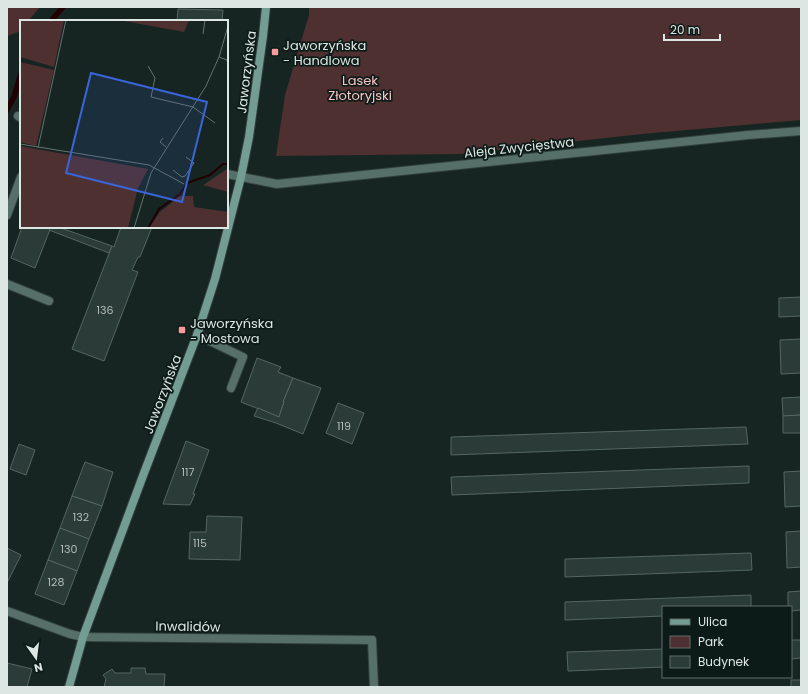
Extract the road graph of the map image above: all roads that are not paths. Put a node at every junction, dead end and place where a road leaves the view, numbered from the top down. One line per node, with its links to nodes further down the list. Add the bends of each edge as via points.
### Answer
1 (266, 7): 4 (street, Jaworzyńska, via 249,137)
2 (801, 131): 4 (street, Aleja Zwycięstwa, via 276,184)
3 (228, 174): 4 (street, Aleja Zwycięstwa)
4 (241, 177): 9 (street, Jaworzyńska, via 215,279)
5 (20, 181): 6 (street)
6 (7, 216)
7 (7, 284): 8 (street)
8 (48, 301)
9 (197, 335): 10 (street, via 244,357); 12 (street, Jaworzyńska)
10 (230, 388)
11 (7, 611): 12 (street, Inwalidów)
12 (83, 637): 13 (street, Jaworzyńska); 14 (street, Inwalidów, via 372,640)
13 (69, 687)
14 (374, 687)

